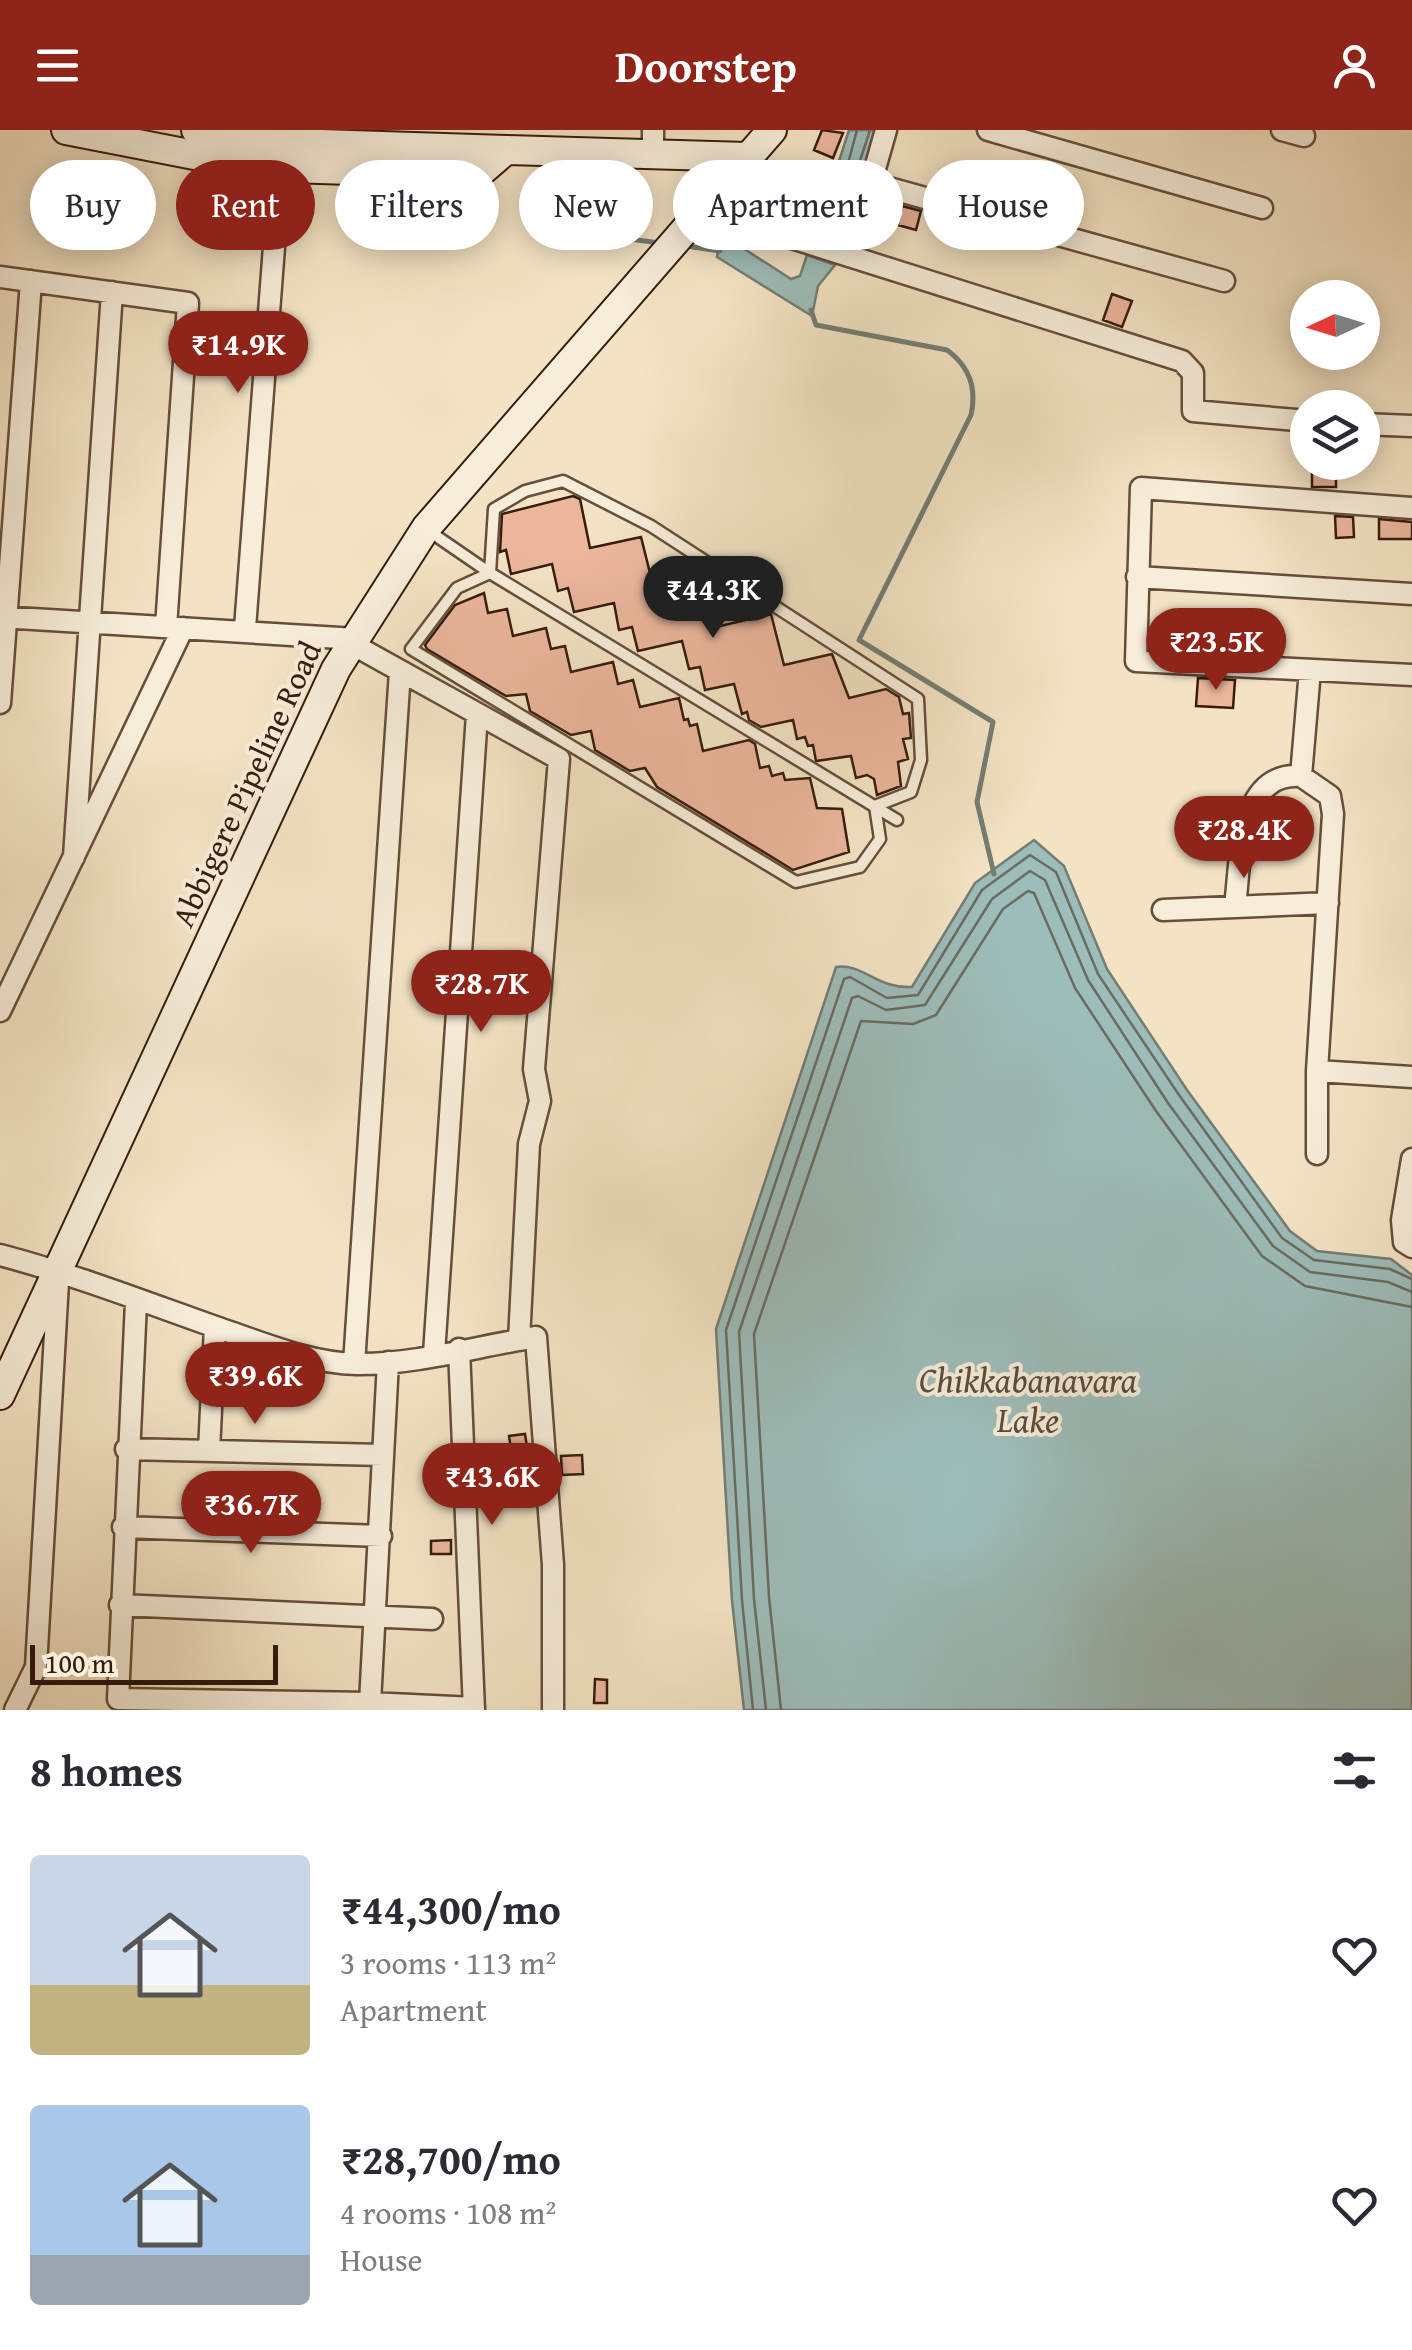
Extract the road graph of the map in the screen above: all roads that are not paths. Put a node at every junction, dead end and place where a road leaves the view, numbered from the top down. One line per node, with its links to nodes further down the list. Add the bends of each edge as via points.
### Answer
1 (66, 130): 11 (main road)
2 (196, 130): 10 (main road, via 259,142)
3 (772, 130): 9 (main road, Abbigere Pipeline Road)
4 (886, 130): 13 (street)
5 (988, 130): 16 (street)
6 (1282, 130): 7 (street)
7 (1304, 136)
8 (653, 142): 9 (main road); 10 (main road)
9 (747, 156): 12 (main road, Abbigere Pipeline Road)
10 (488, 158): 14 (main road)
11 (235, 160)
12 (744, 160)
13 (878, 160)
14 (315, 166)
15 (903, 192): 24 (street)
16 (1262, 208)
17 (673, 243): 30 (main road, Abbigere Pipeline Road)
18 (274, 250): 37 (street)
19 (831, 250): 21 (street)
20 (852, 250): 21 (street)
21 (850, 256): 26 (street, via 1182,361 1192,374 1194,411)
22 (0, 277): 23 (street)
23 (31, 281): 25 (street); 34 (street)
24 (1224, 281)
25 (112, 292): 35 (street); 36 (street, via 188,302)
26 (1290, 419)
27 (1380, 425): 28 (street)
28 (1412, 426)
29 (1412, 508): 32 (street, via 1141,488)
30 (426, 528): 31 (lane); 38 (main road, Abbigere Pipeline Road)
31 (490, 573): 45 (lane); 45 (lane, via 494,509 525,492 563,481 651,526 918,699 922,760 912,792); 45 (lane, via 457,588 411,649 796,882 860,867 880,839)
32 (1138, 577): 33 (street); 40 (street, via 1136,661)
33 (1412, 594)
34 (3, 617): 35 (street); 42 (street)
35 (88, 622): 36 (street); 47 (street)
36 (175, 627): 38 (street); 47 (street)
37 (245, 628)
38 (354, 641): 39 (street); 58 (main road, Abbigere Pipeline Road)
39 (400, 670): 43 (street); 65 (street)
40 (1310, 670): 41 (street); 44 (street)
41 (1412, 675)
42 (0, 703)
43 (478, 714): 61 (street, via 559,759); 63 (street)
44 (1301, 776): 48 (street, via 1330,796); 49 (street, via 1264,789 1250,803)
45 (876, 806): 46 (lane)
46 (898, 820)
47 (74, 857): 51 (street)
48 (1328, 903): 49 (street); 52 (street)
49 (1235, 906): 50 (street)
50 (1163, 910)
51 (0, 1011)
52 (1316, 1071): 53 (street); 54 (street)
53 (1412, 1076)
54 (1317, 1154)
55 (1412, 1159): 56 (street, via 1402,1220 1404,1242)
56 (1412, 1247)
57 (0, 1255): 58 (street)
58 (59, 1270): 59 (street); 66 (main road, Abbigere Pipeline Road); 79 (street, via 36,1667)
59 (136, 1302): 60 (street); 67 (street)
60 (216, 1327): 65 (street, via 300,1356); 68 (street)
61 (519, 1340): 62 (street); 71 (street, via 536,1337)
62 (459, 1349): 63 (street); 70 (street)
63 (434, 1354): 64 (street)
64 (388, 1362): 65 (street); 69 (street)
65 (354, 1364)
66 (0, 1395)
67 (126, 1449): 68 (street); 72 (street)
68 (209, 1451): 69 (street)
69 (383, 1455): 73 (street)
70 (465, 1484): 71 (street); 78 (street)
71 (547, 1484): 80 (street)
72 (123, 1527): 73 (street); 74 (street)
73 (380, 1536): 75 (street)
74 (120, 1605): 75 (street); 77 (street, via 118,1699)
75 (373, 1618): 76 (street); 77 (street)
76 (432, 1619)
77 (370, 1703): 78 (street)
78 (474, 1709)
79 (16, 1710)
80 (553, 1710)

